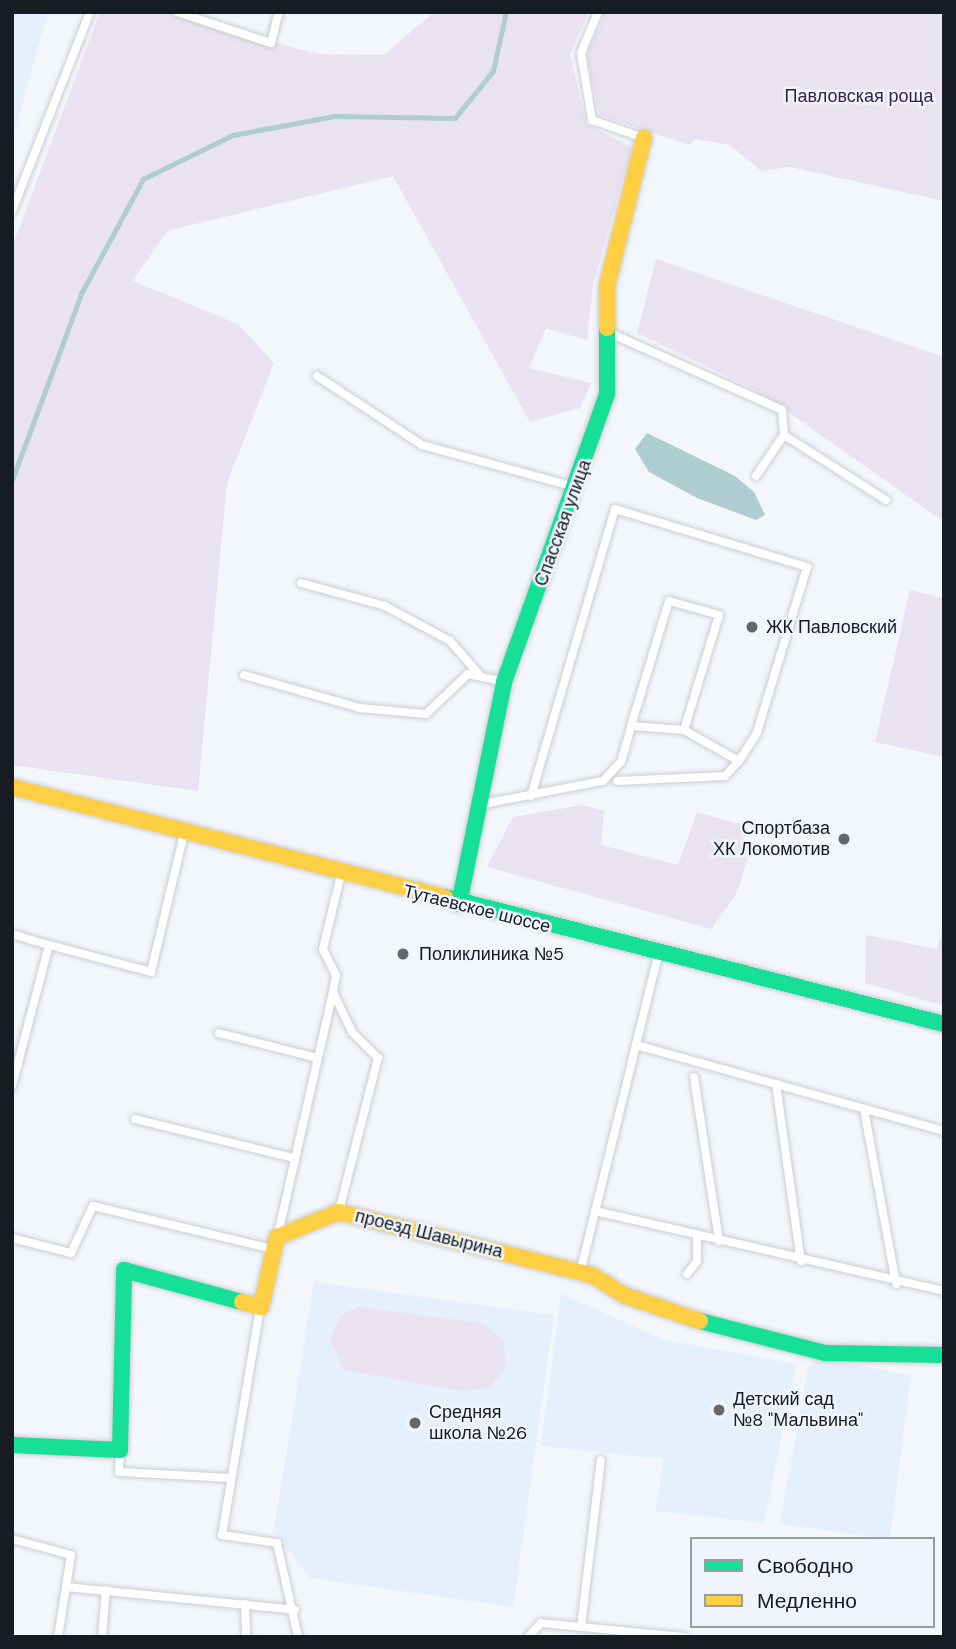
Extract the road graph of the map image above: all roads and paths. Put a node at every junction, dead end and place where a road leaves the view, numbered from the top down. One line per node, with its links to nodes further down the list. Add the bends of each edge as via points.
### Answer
1 (90, 12): 6 (lane)
2 (177, 12): 3 (lane, via 271,43)
3 (279, 12)
4 (598, 12): 5 (lane, via 581,53 592,120)
5 (644, 138): 7 (street, Спасская улица, via 607,286)
6 (12, 211)
7 (607, 332): 9 (lane, via 782,410); 11 (street, Спасская улица, via 607,394)
8 (317, 376): 11 (lane, via 422,444)
9 (784, 435): 10 (lane); 12 (lane)
10 (756, 476)
11 (577, 488): 16 (street, Спасская улица)
12 (887, 500)
13 (301, 583): 14 (lane, via 385,606 450,641)
14 (478, 673): 15 (lane, via 463,678 426,714 360,708); 16 (lane)
15 (244, 675)
16 (504, 682): 23 (street, Спасская улица)
17 (631, 726): 18 (lane); 18 (lane, via 669,601 719,615); 22 (lane, via 621,762 603,781)
18 (684, 730): 19 (lane)
19 (739, 761): 20 (lane, via 725,776); 22 (lane, via 757,733 807,567 615,509)
20 (617, 781)
21 (12, 787): 24 (street, Тутаевское шоссе)
22 (531, 796): 23 (lane)
23 (477, 805): 26 (street, Спасская улица)
24 (184, 833): 25 (street, Тутаевское шоссе); 28 (lane, via 152,972)
25 (341, 874): 26 (street, Тутаевское шоссе); 30 (lane, via 323,949 336,975)
26 (459, 904): 29 (street, Тутаевское шоссе)
27 (12, 933): 28 (lane)
28 (49, 945): 37 (lane)
29 (658, 955): 31 (street, Тутаевское шоссе); 33 (lane)
30 (333, 992): 34 (lane); 43 (lane, via 352,1032 377,1058)
31 (944, 1024)
32 (219, 1033): 34 (lane)
33 (636, 1045): 36 (lane); 42 (lane)
34 (317, 1058): 41 (lane)
35 (694, 1077): 46 (lane)
36 (776, 1084): 38 (lane); 48 (lane)
37 (12, 1086)
38 (864, 1109): 40 (lane); 51 (lane)
39 (135, 1119): 41 (lane)
40 (944, 1131)
41 (295, 1158): 47 (lane)
42 (595, 1211): 44 (lane); 49 (lane)
43 (339, 1212): 47 (street, проезд Шавырина); 49 (street, проезд Шавырина)
44 (697, 1236): 46 (lane); 50 (lane, via 697,1261)
45 (12, 1238): 47 (lane, via 71,1253 93,1206)
46 (719, 1241): 48 (lane)
47 (276, 1243): 53 (street)
48 (801, 1261): 51 (lane)
49 (580, 1272): 54 (street, проезд Шавырина, via 626,1296 752,1339 825,1353)
50 (687, 1274)
51 (896, 1284): 52 (lane)
52 (944, 1291)
53 (261, 1307): 56 (street, via 124,1270); 58 (lane)
54 (944, 1355)
55 (12, 1445): 56 (street)
56 (120, 1450): 58 (lane, via 119,1472)
57 (601, 1460): 64 (lane)
58 (231, 1478): 63 (lane, via 222,1535 277,1543)
59 (12, 1539): 60 (lane, via 71,1555)
60 (66, 1587): 61 (lane); 65 (lane)
61 (106, 1590): 62 (lane); 66 (lane)
62 (245, 1604): 63 (lane); 67 (lane)
63 (295, 1610): 68 (lane)
64 (582, 1627): 69 (lane, via 541,1623); 70 (lane)
65 (58, 1637)
66 (102, 1637)
67 (246, 1637)
68 (298, 1637)
69 (528, 1637)
70 (684, 1637)

